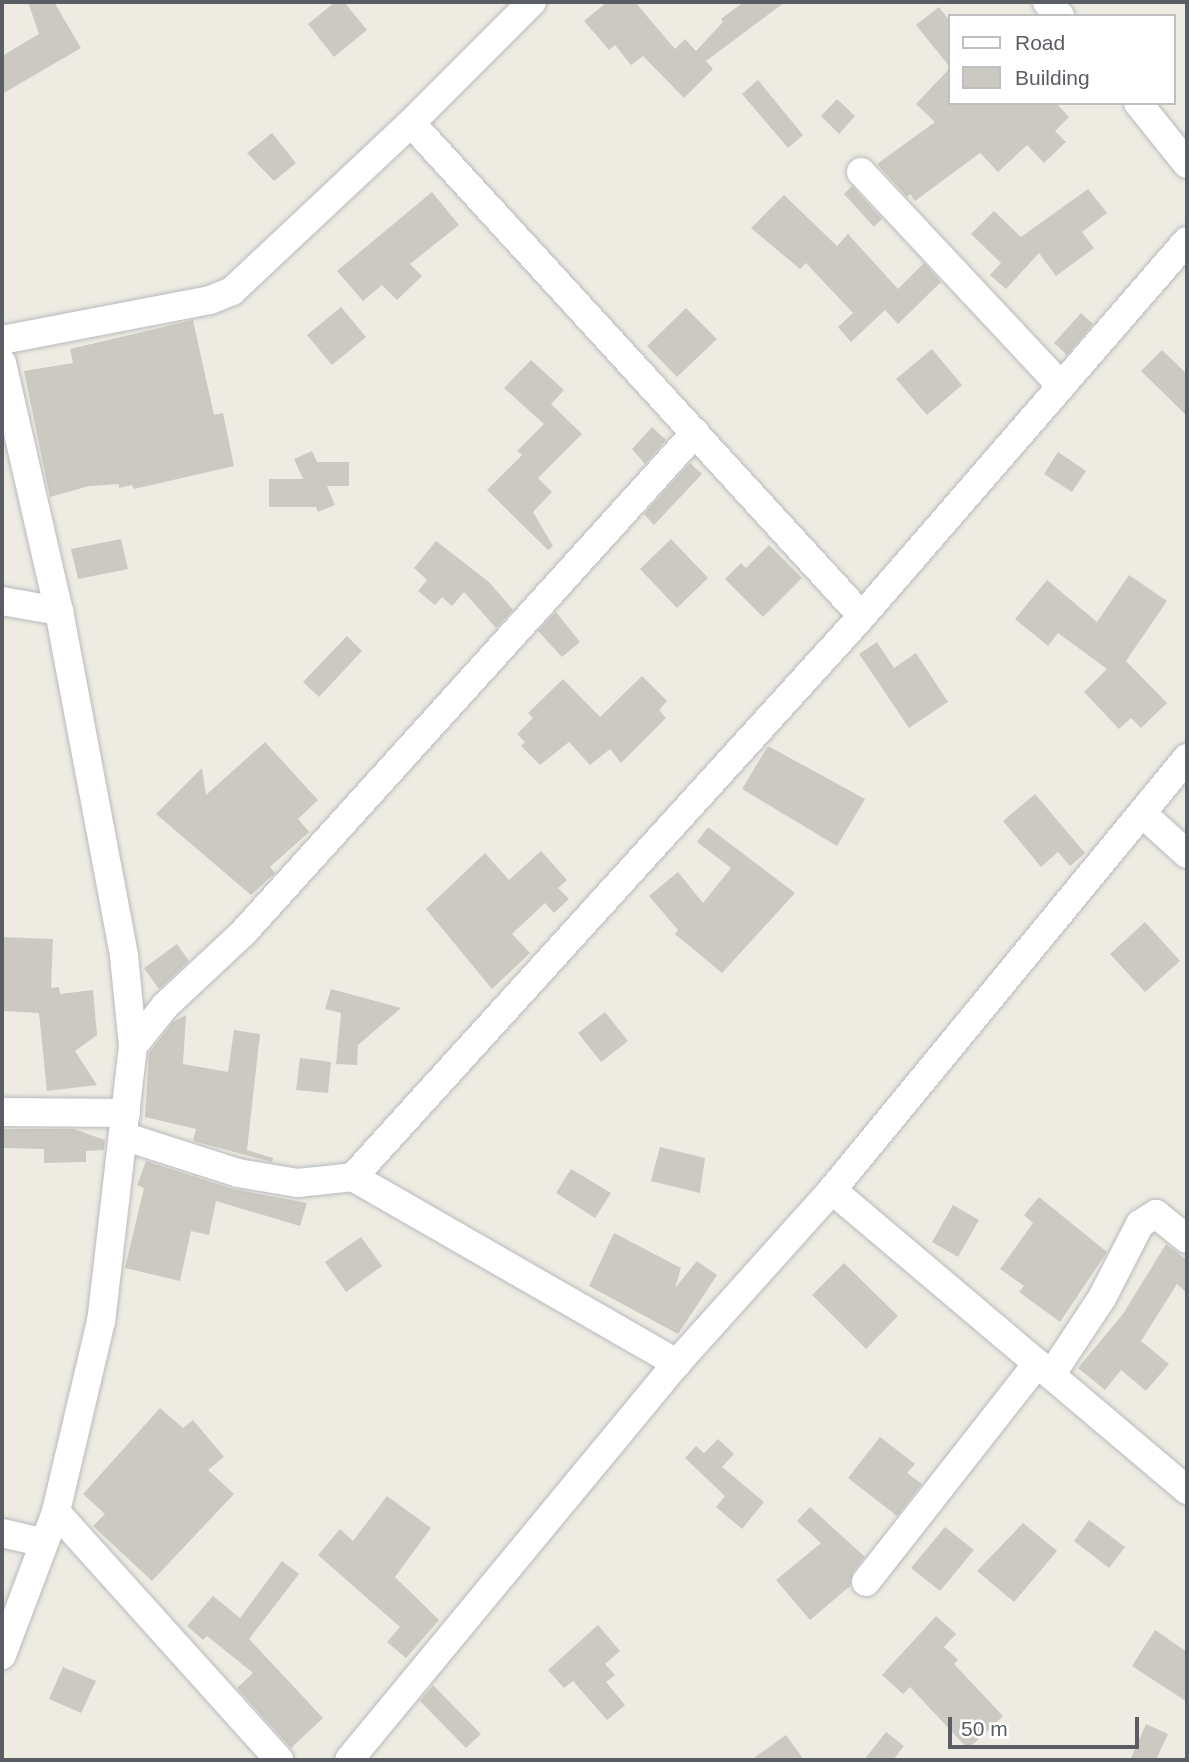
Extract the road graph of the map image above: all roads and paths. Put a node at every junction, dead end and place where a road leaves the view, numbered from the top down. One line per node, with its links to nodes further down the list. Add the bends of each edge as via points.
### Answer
1 (532, 2): 3 (street)
2 (1140, 105): 4 (street)
3 (411, 123): 7 (street, via 232,291 210,300); 10 (street)
4 (1187, 163)
5 (861, 172): 9 (street)
6 (1187, 241): 9 (street)
7 (2, 340)
8 (2, 363): 12 (street)
9 (1061, 386): 13 (street)
10 (695, 433): 13 (street); 17 (street, via 244,932 164,1006)
11 (2, 601): 12 (street)
12 (59, 611): 17 (street, via 124,956)
13 (862, 616): 20 (street)
14 (1187, 758): 15 (street)
15 (1144, 815): 16 (street); 21 (street)
16 (1187, 854)
17 (133, 1046): 19 (street)
18 (2, 1112): 19 (street)
19 (125, 1124): 20 (street, via 238,1173 298,1183); 26 (street, via 101,1321)
20 (353, 1177): 23 (street)
21 (832, 1190): 23 (street); 24 (street)
22 (1187, 1239): 24 (street, via 1156,1214 1140,1224 1102,1298)
23 (677, 1363): 32 (street)
24 (1044, 1369): 25 (street); 29 (street)
25 (1187, 1490)
26 (56, 1512): 28 (street); 31 (street)
27 (2, 1533): 28 (street)
28 (41, 1542): 30 (street)
29 (866, 1582)
30 (2, 1655)
31 (279, 1760)
32 (349, 1760)

